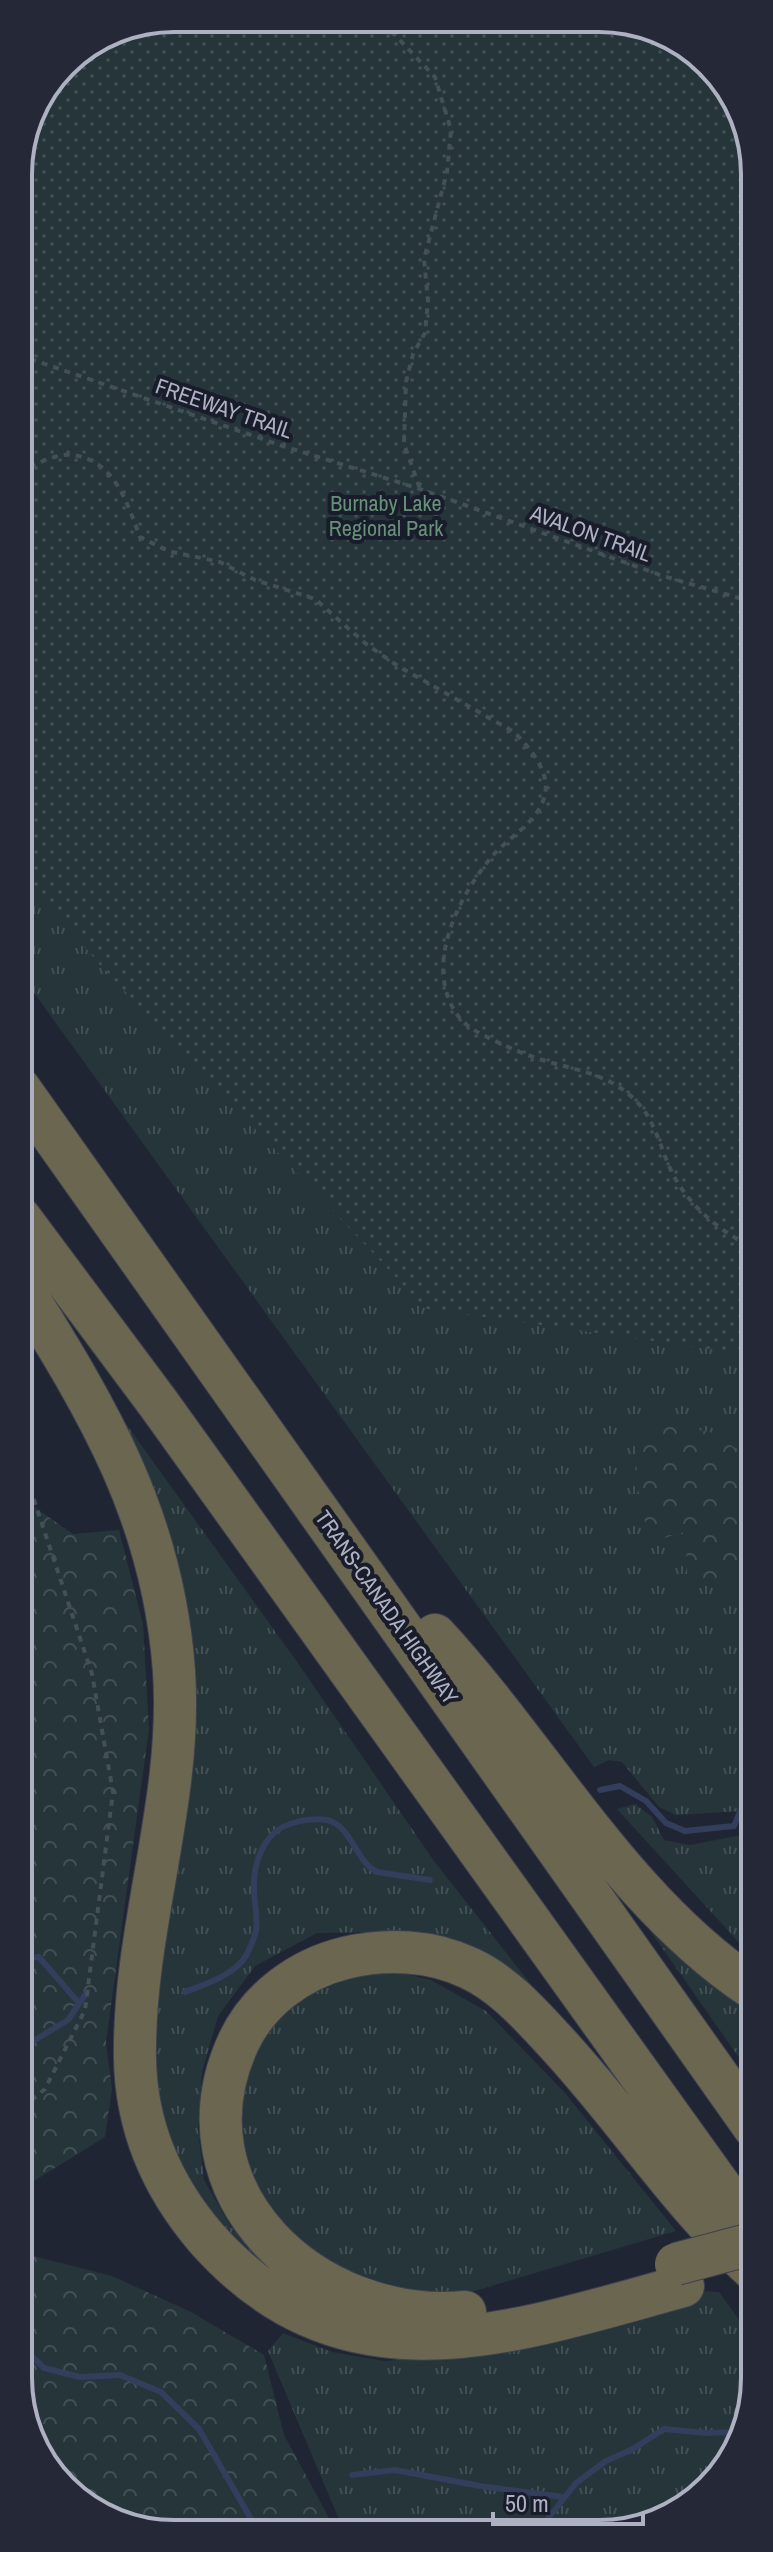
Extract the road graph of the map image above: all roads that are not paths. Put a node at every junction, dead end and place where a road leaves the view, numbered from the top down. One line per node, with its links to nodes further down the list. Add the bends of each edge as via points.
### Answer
1 (32, 1106): 4 (highway, TRANS-CANADA HIGHWAY)
2 (32, 1234): 7 (highway)
3 (32, 1305): 11 (highway, via 125,1468 164,1592 174,1672 174,1741 138,1999 135,2059 150,2147 192,2222 273,2299 346,2330 377,2336 433,2341 521,2330)
4 (325, 1518): 5 (highway, via 453,1654 642,1888); 6 (highway, TRANS-CANADA HIGHWAY)
5 (741, 1979)
6 (741, 2109)
7 (741, 2215)
8 (741, 2249): 11 (highway, bridge)
9 (741, 2258): 11 (highway, via 723,2243 570,2057 499,1986 469,1968 438,1957 389,1951 341,1959 290,1983 246,2025 221,2099 227,2171 253,2221 299,2266 324,2282 388,2308 456,2313)
10 (741, 2270): 11 (highway)
11 (680, 2275)

